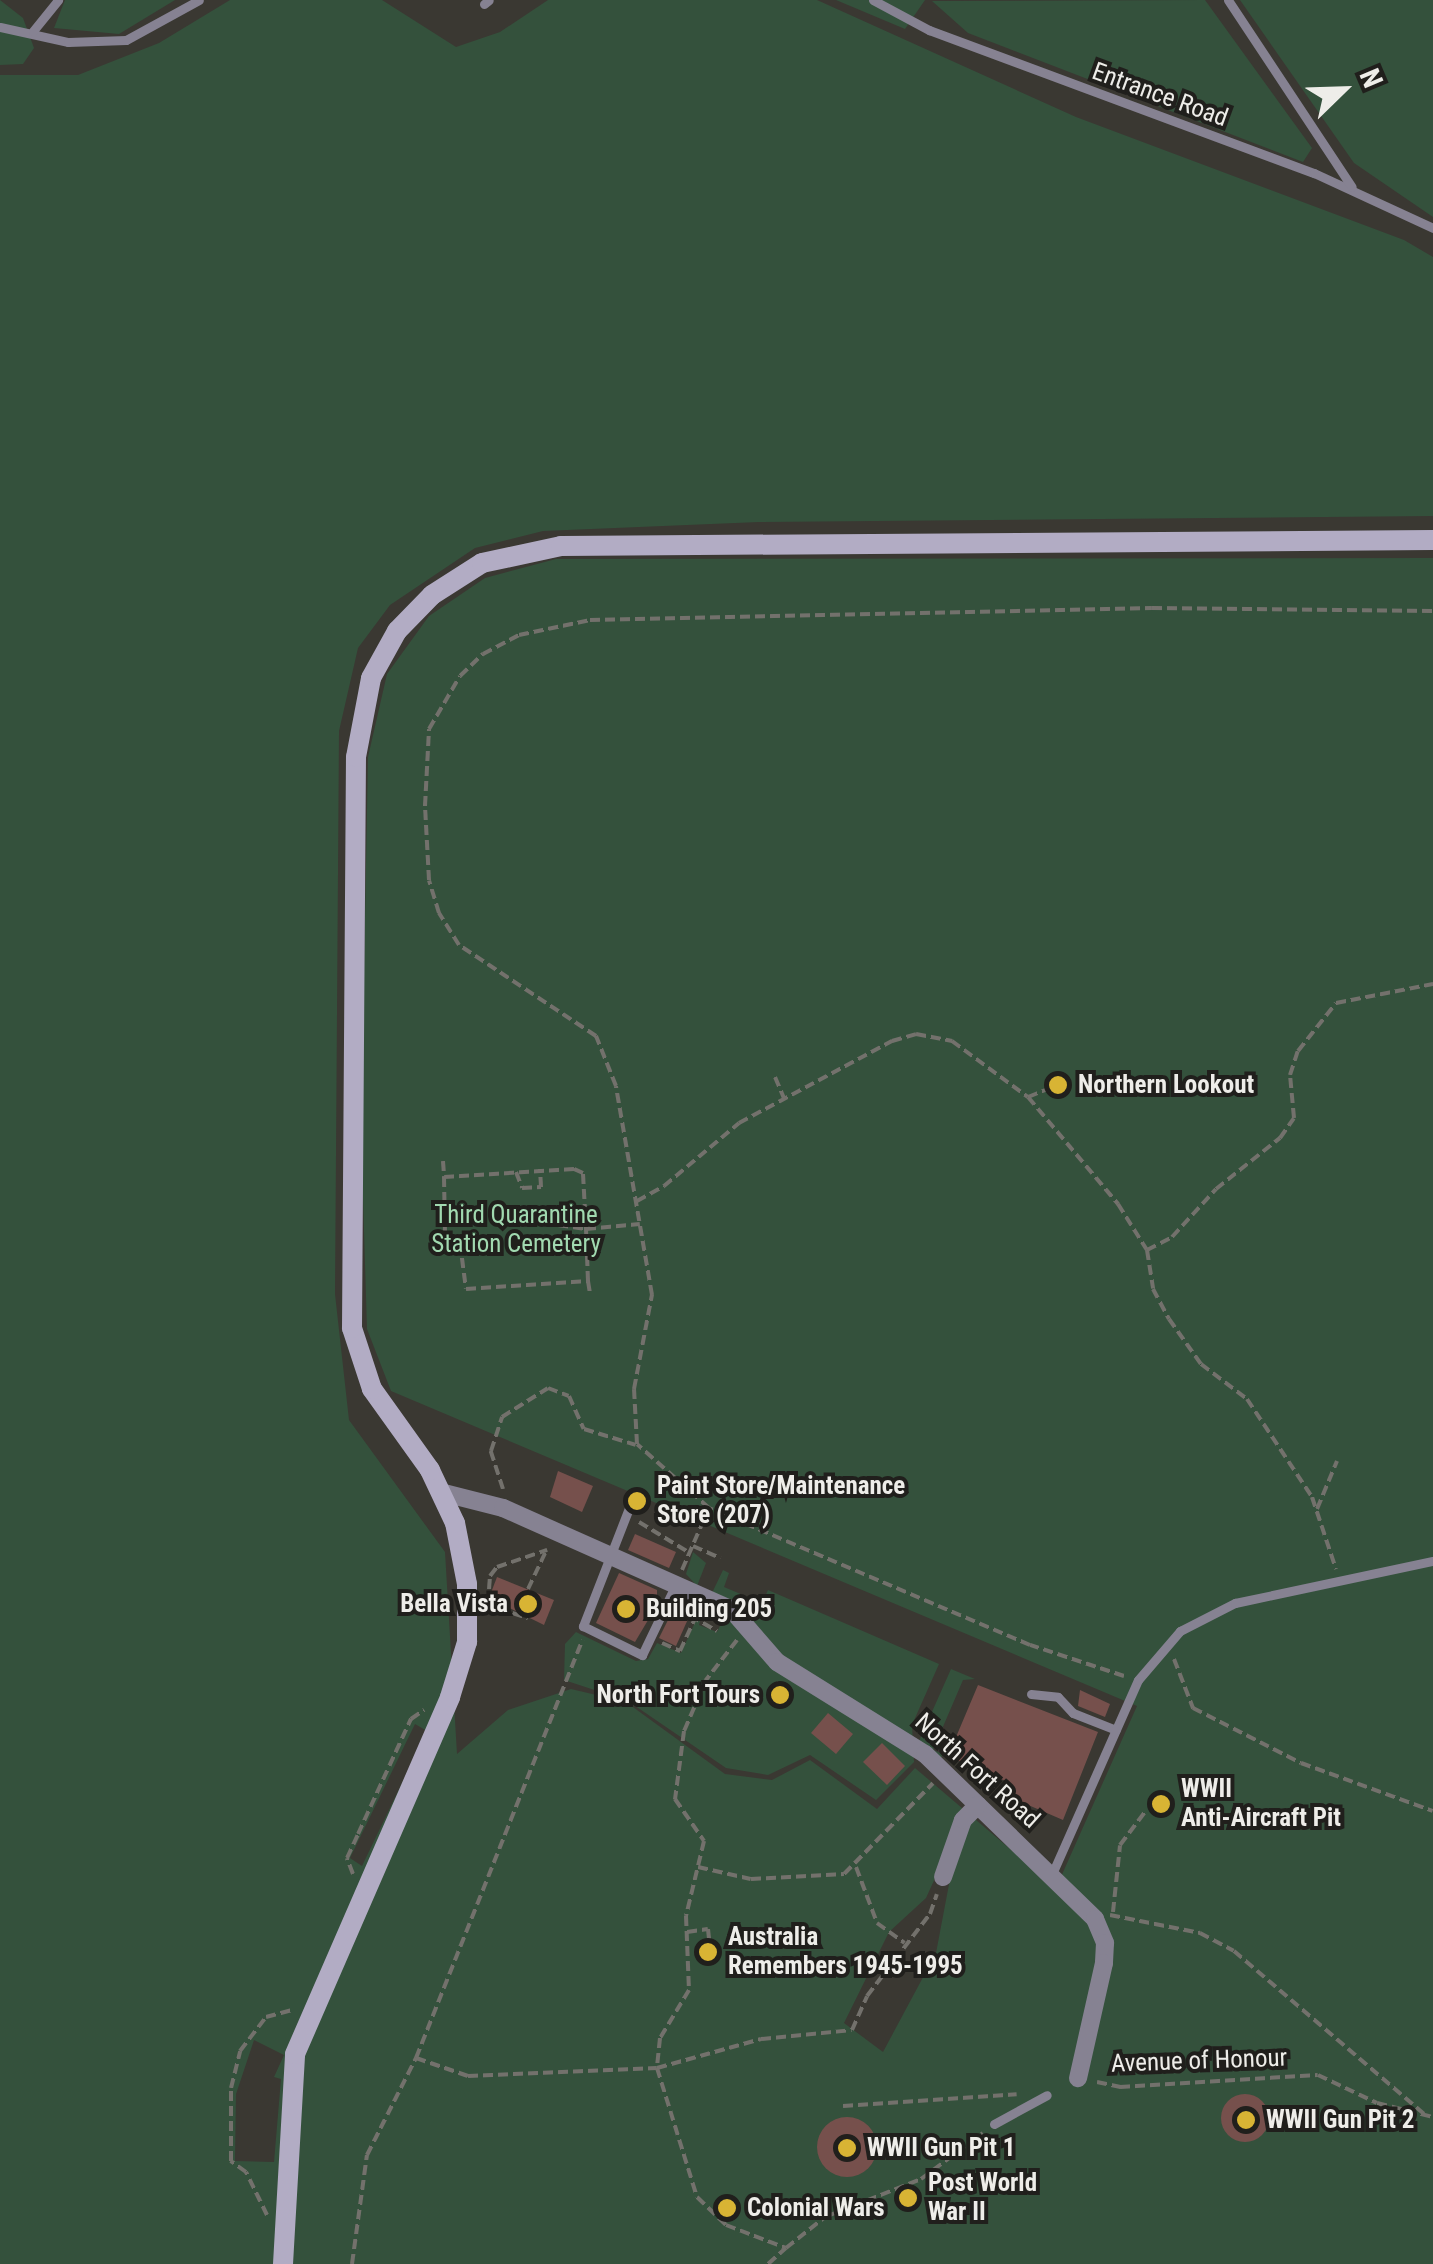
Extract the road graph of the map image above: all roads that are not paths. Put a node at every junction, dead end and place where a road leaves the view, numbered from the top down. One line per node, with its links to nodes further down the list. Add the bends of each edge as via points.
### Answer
1 (58, 0): 6 (lane)
2 (199, 0): 6 (lane, via 126,40 68,42)
3 (874, 0): 7 (lane, Entrance Road, via 929,30)
4 (1228, 0): 7 (lane)
5 (0, 27): 6 (lane)
6 (33, 31)
7 (1353, 189): 8 (lane, Entrance Road)
8 (1433, 228)
9 (1433, 540): 10 (street, via 561,546 482,563 413,612 371,678 356,756 350,1288 352,1328 372,1389)
10 (444, 1493): 12 (street, North Fort Road); 23 (street, via 464,1559 467,1642 450,1696 294,2054)
11 (628, 1512): 12 (lane)
12 (609, 1554): 14 (street, North Fort Road); 14 (lane, via 582,1619 586,1632 642,1655)
13 (1433, 1561): 16 (lane, North Fort Road, via 1207,1613 1170,1640 1138,1680)
14 (676, 1584): 17 (street, North Fort Road, via 750,1626 777,1662 887,1725)
15 (1031, 1694): 16 (lane, via 1058,1697 1073,1713)
16 (1116, 1730): 18 (lane, North Fort Road)
17 (978, 1805): 18 (street, North Fort Road); 19 (street, via 963,1820)
18 (1052, 1874): 20 (street, North Fort Road, via 1104,1917 1104,1962)
19 (943, 1877)
20 (1078, 2078)
21 (1048, 2094): 22 (lane)
22 (994, 2124)
23 (283, 2264)

